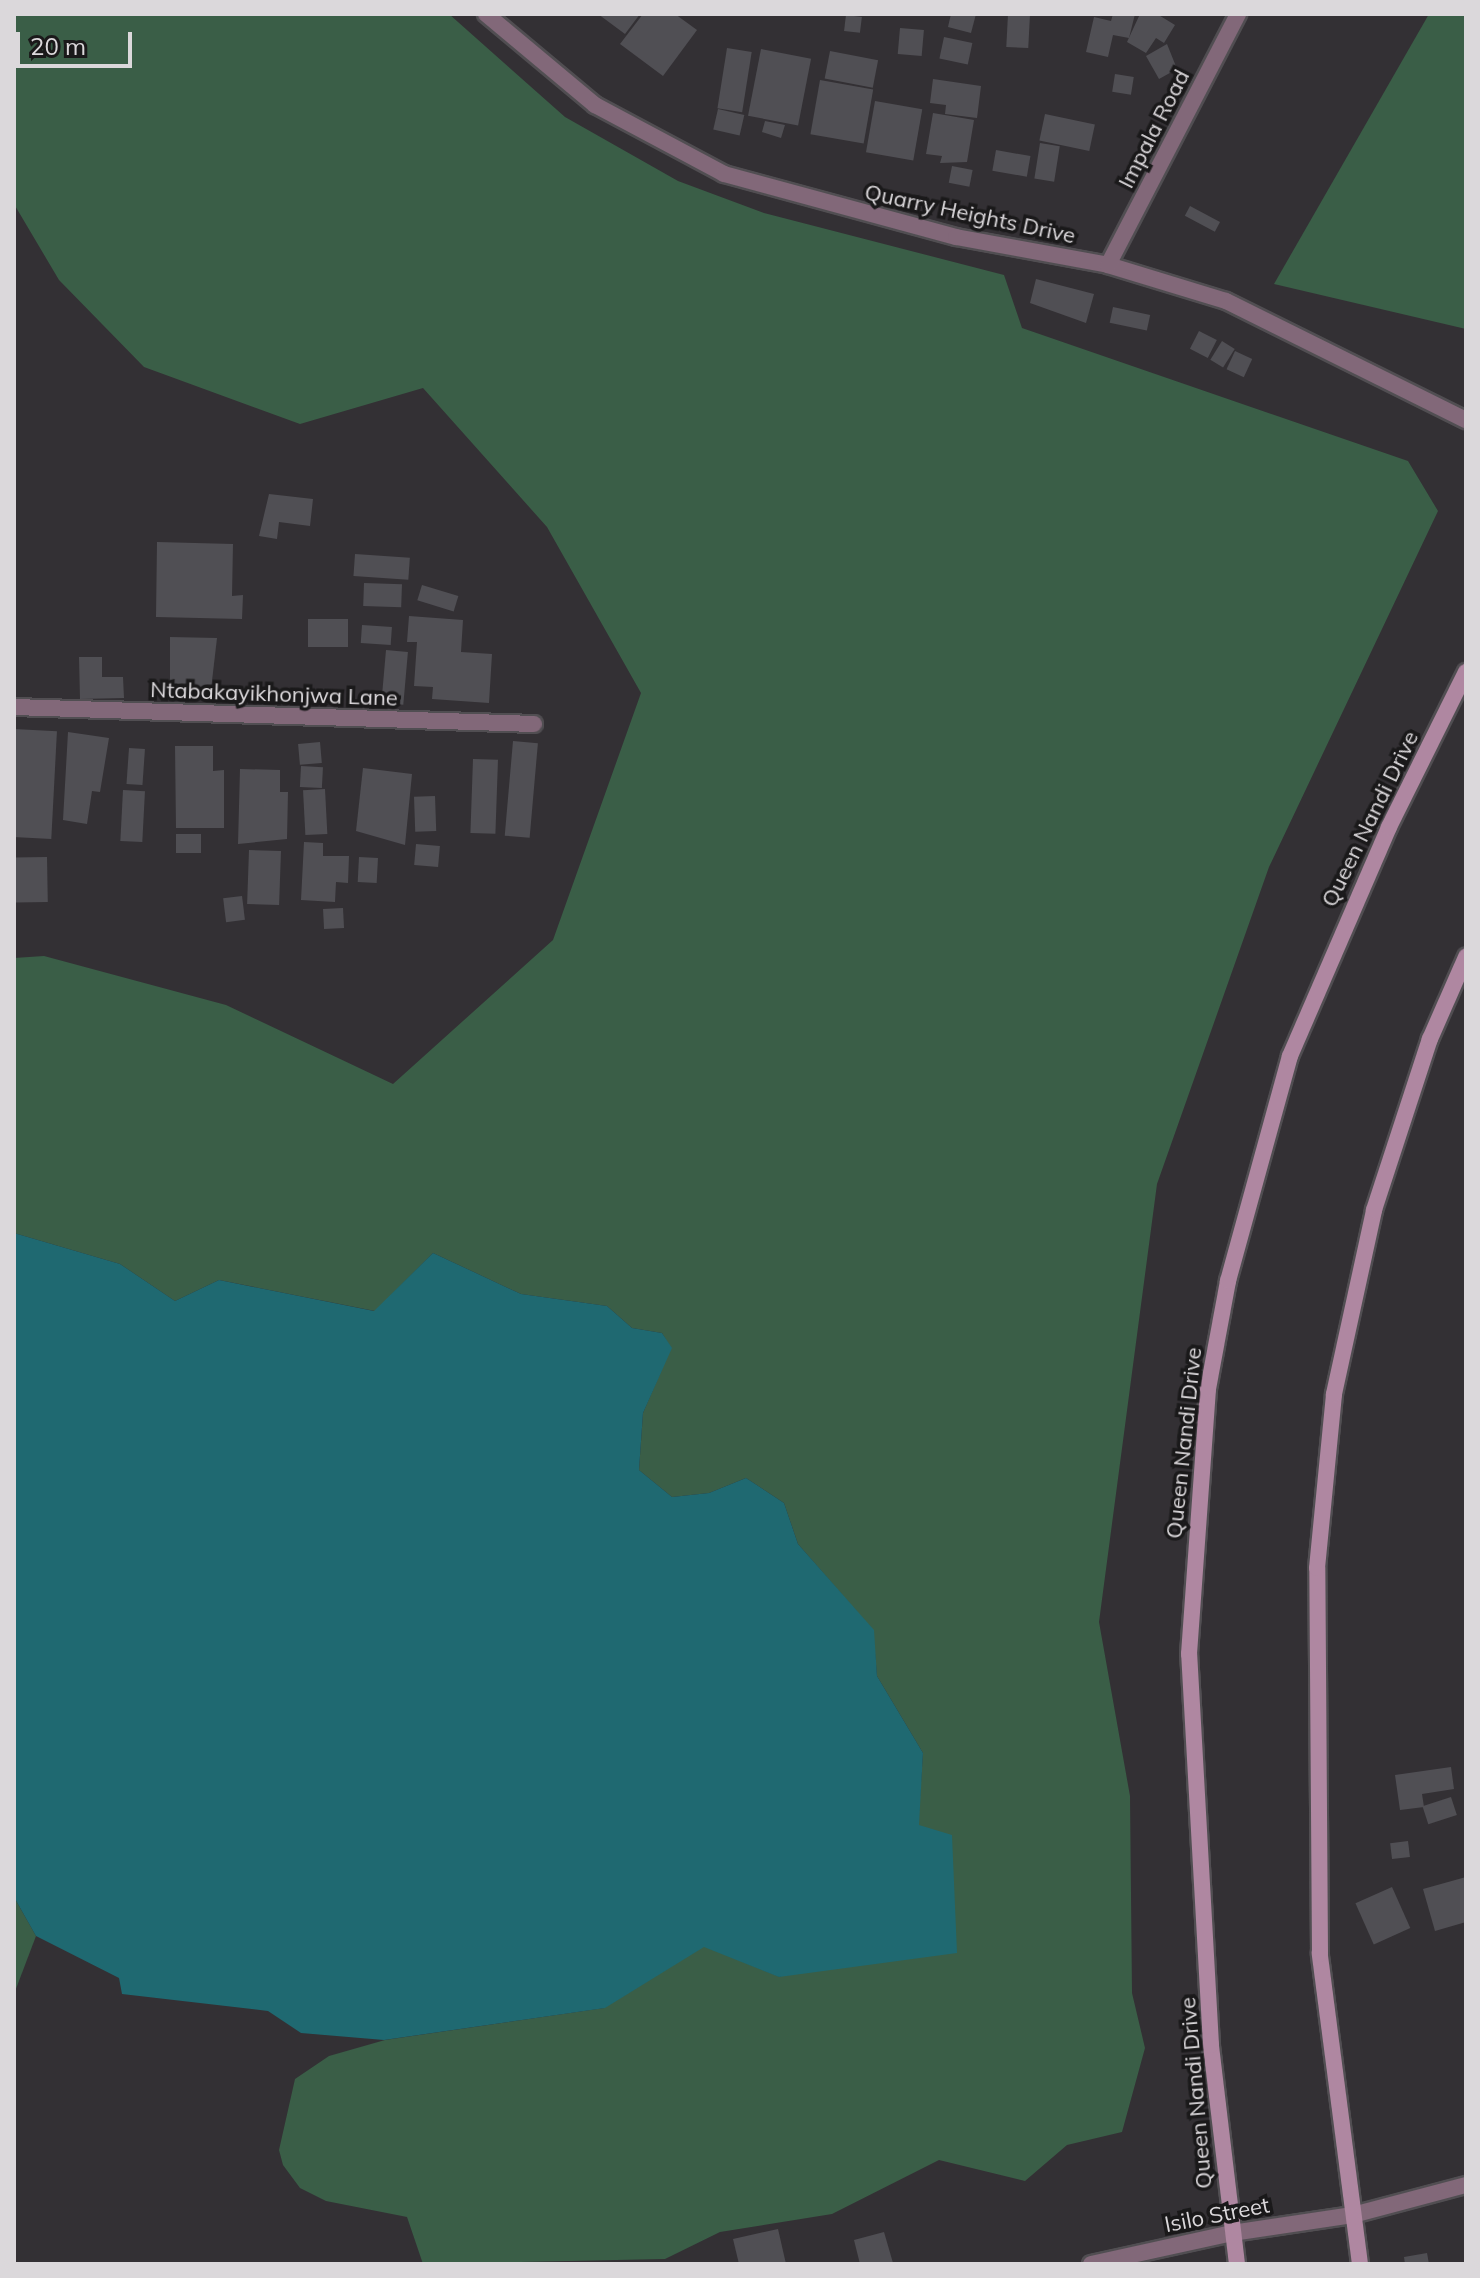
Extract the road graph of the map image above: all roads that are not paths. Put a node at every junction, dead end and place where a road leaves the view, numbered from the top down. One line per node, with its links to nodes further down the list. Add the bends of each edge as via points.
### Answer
1 (486, 14): 3 (street, Quarry Heights Drive, via 595,105 724,174 956,237)
2 (1238, 14): 3 (street, Impala Road)
3 (1108, 265): 4 (street, Quarry Heights Drive, via 1226,301)
4 (1466, 420)
5 (1466, 672): 11 (main road, Queen Nandi Drive, via 1383,840 1290,1056 1228,1281 1208,1389 1189,1654 1211,2045)
6 (14, 707): 7 (street, Ntabakayikhonjwa Lane)
7 (534, 724)
8 (1466, 957): 10 (main road, via 1430,1039 1374,1210 1334,1394 1317,1568 1318,1886)
9 (1466, 2185): 10 (street, Isilo Street)
10 (1353, 2215): 11 (street, Isilo Street); 14 (main road)
11 (1232, 2233): 12 (street, Isilo Street); 13 (main road, Queen Nandi Drive)
12 (1091, 2264)
13 (1237, 2264)
14 (1360, 2264)

